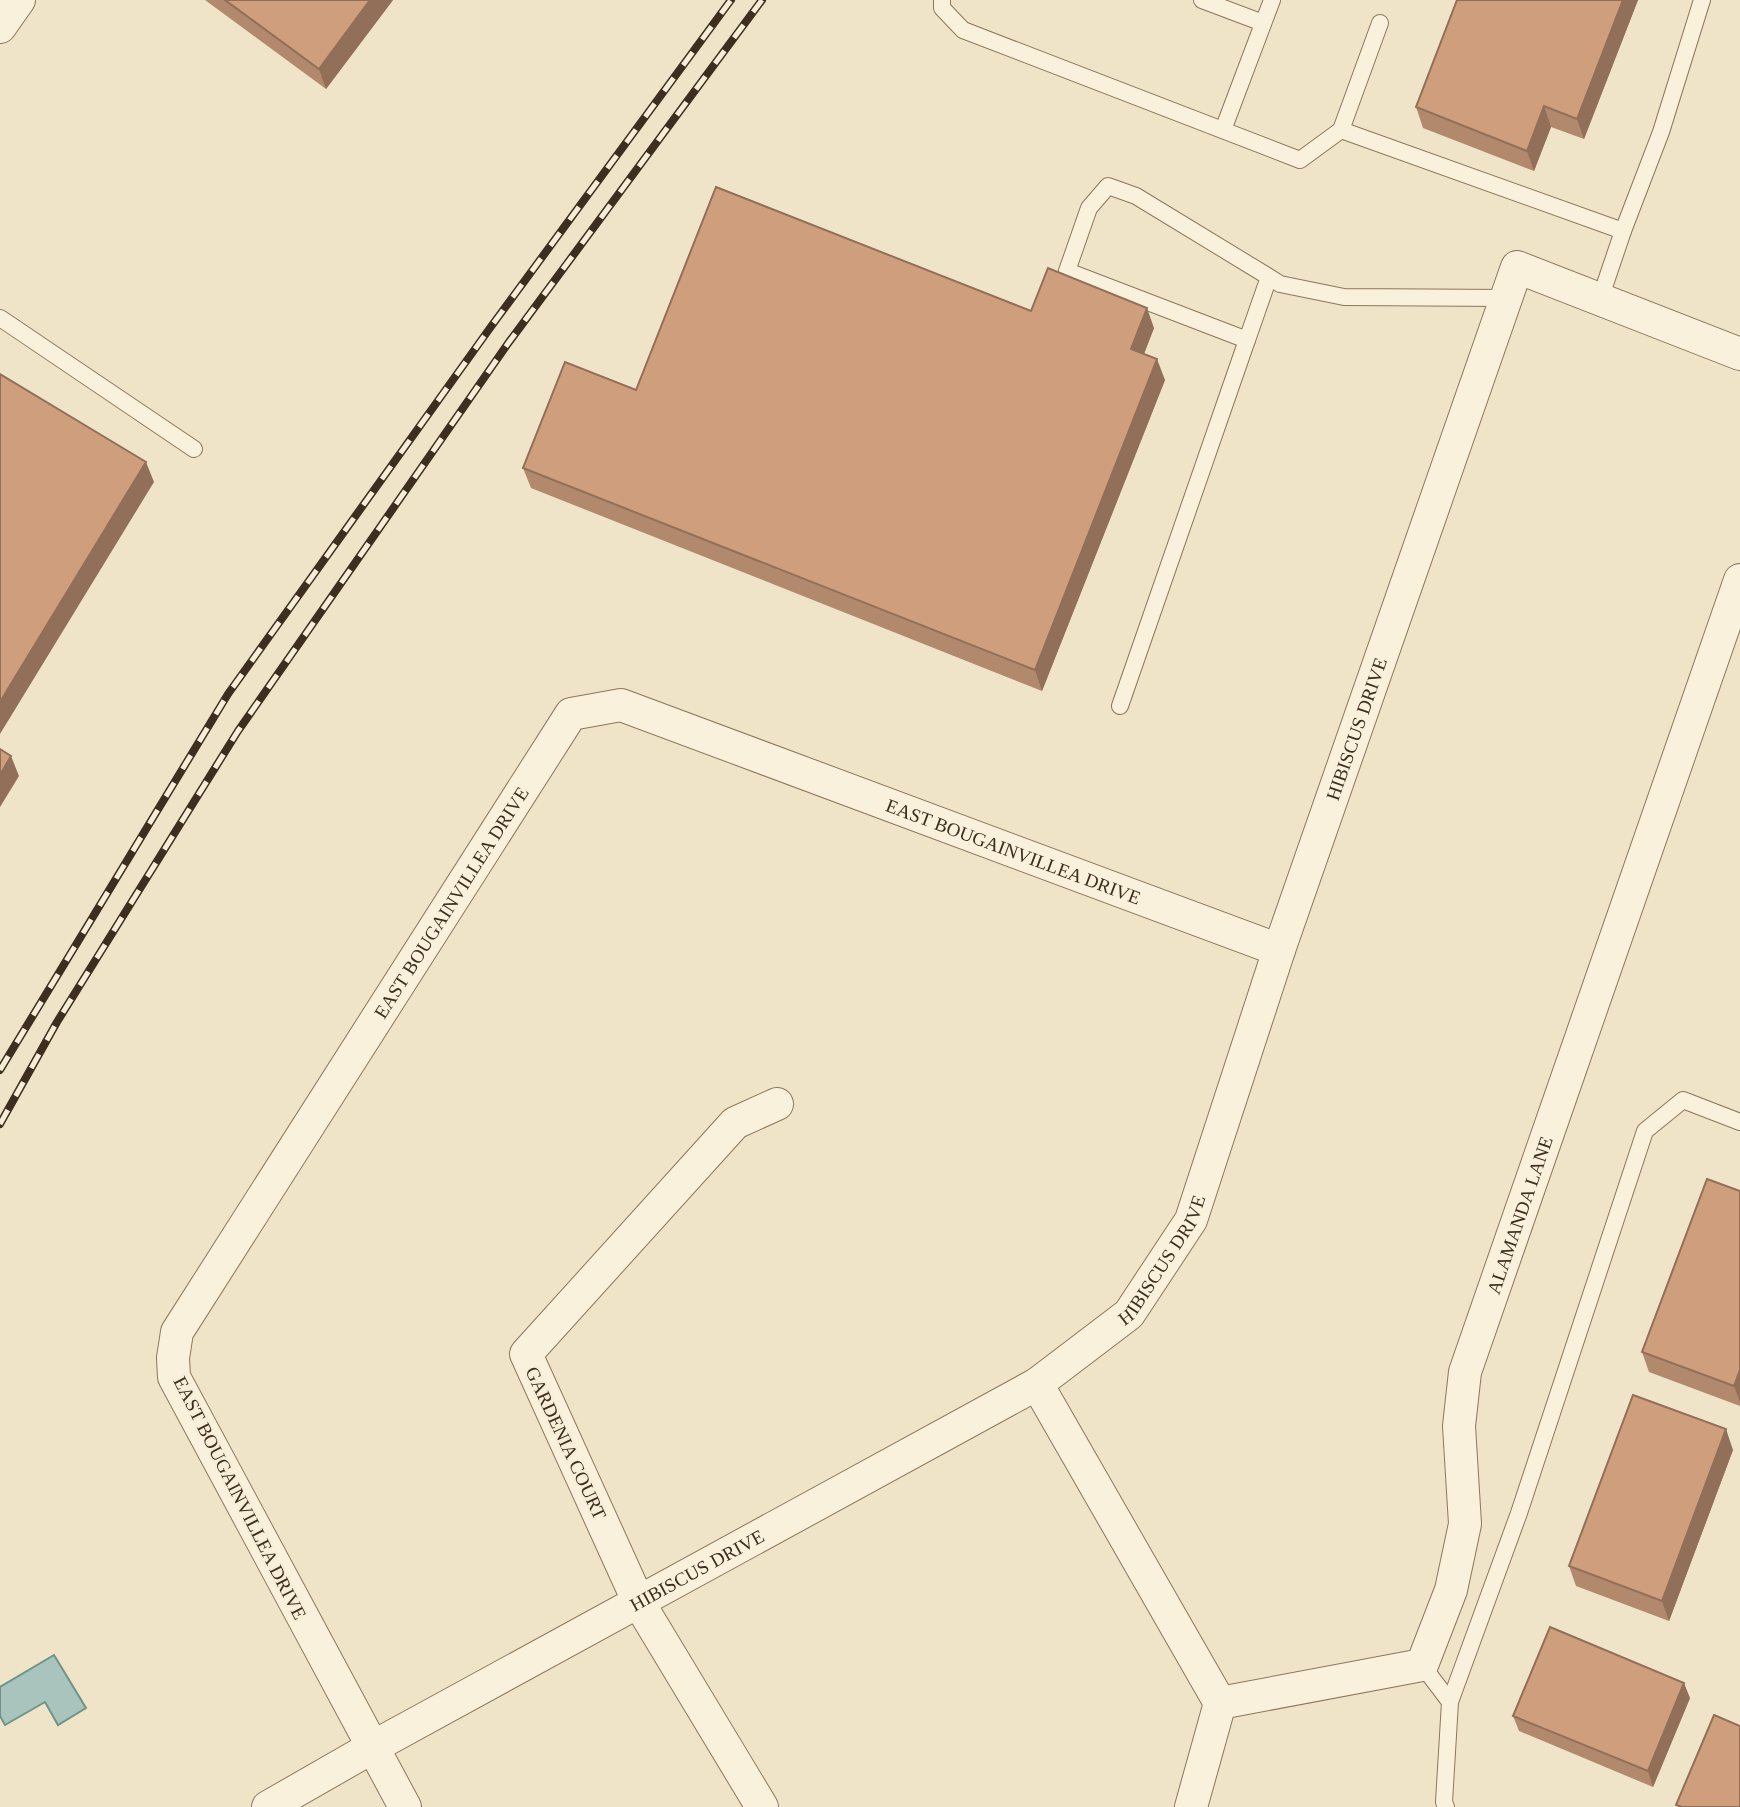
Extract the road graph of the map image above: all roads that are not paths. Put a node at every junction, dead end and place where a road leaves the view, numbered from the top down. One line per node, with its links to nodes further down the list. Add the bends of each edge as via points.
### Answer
1 (19, 0): 8 (street)
2 (942, 0): 9 (lane, via 942,8 963,30)
3 (1202, 0): 6 (lane)
4 (1272, 0): 6 (lane)
5 (1702, 0): 11 (lane, via 1661,132)
6 (1263, 23): 9 (lane)
7 (1380, 23): 10 (lane)
8 (0, 27)
9 (1223, 130): 10 (lane, via 1300,160)
10 (1341, 130): 11 (lane)
11 (1623, 231): 14 (lane)
12 (1269, 277): 13 (lane, via 1280,284 1344,297); 16 (lane); 16 (lane, via 1136,196 1108,186 1089,208 1067,271)
13 (1507, 298): 14 (street, HIBISCUS DRIVE, via 1517,267); 21 (street, HIBISCUS DRIVE)
14 (1600, 299): 17 (street)
15 (0, 318): 18 (lane)
16 (1247, 340): 20 (lane)
17 (1740, 354)
18 (194, 449)
19 (1740, 580): 26 (street, ALAMANDA LANE, via 1465,1372 1459,1426 1465,1524 1451,1590)
20 (1120, 706)
21 (1279, 950): 24 (street, HIBISCUS DRIVE, via 1191,1220 1129,1314); 29 (street, EAST BOUGAINVILLEA DRIVE, via 621,705 571,714 177,1332 174,1377)
22 (777, 1104): 25 (street, GARDENIA COURT, via 735,1122 526,1354)
23 (1740, 1122): 27 (lane, via 1683,1100 1645,1131)
24 (1037, 1384): 25 (street, HIBISCUS DRIVE); 28 (street)
25 (639, 1603): 29 (street, HIBISCUS DRIVE); 32 (street, GARDENIA COURT)
26 (1422, 1665): 27 (lane); 28 (street)
27 (1450, 1702): 34 (lane)
28 (1220, 1703): 33 (street)
29 (371, 1748): 30 (street, HIBISCUS DRIVE); 31 (street, EAST BOUGAINVILLEA DRIVE)
30 (268, 1807)
31 (405, 1807)
32 (762, 1807)
33 (1191, 1807)
34 (1446, 1807)

